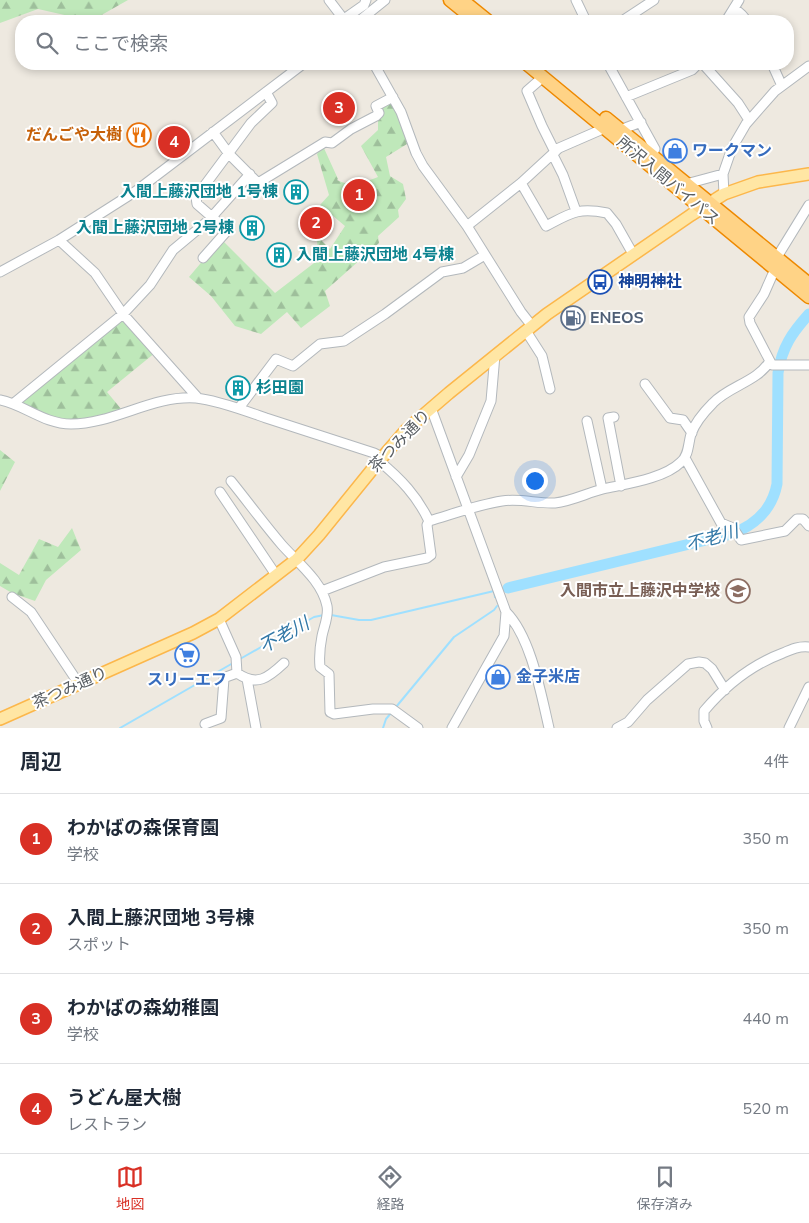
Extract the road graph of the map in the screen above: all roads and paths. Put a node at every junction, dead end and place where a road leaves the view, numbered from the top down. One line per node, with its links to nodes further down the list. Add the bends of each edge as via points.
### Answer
1 (329, 0): 9 (street)
2 (366, 0): 10 (street)
3 (385, 0): 11 (street)
4 (450, 0): 12 (highway)
5 (462, 0): 13 (highway)
6 (576, 0): 14 (street)
7 (654, 0): 15 (street)
8 (736, 4): 16 (street); 17 (street)
9 (341, 15)
10 (351, 15)
11 (366, 15)
12 (469, 15)
13 (481, 15)
14 (583, 15)
15 (631, 15)
16 (730, 15)
17 (742, 15)
18 (809, 66): 28 (street)
19 (295, 70): 29 (street)
20 (378, 70): 30 (street)
21 (534, 70): 27 (highway, 所沢入間バイパス)
22 (547, 70): 35 (highway, 所沢入間バイパス)
23 (611, 70): 31 (street)
24 (692, 70): 31 (street)
25 (708, 70): 32 (street)
26 (775, 70): 28 (street)
27 (543, 77): 34 (highway, 所沢入間バイパス); 37 (street, via 528,91)
28 (782, 86): 32 (street)
29 (266, 92): 36 (street); 38 (street, via 272,102)
30 (394, 97): 40 (street, via 376,106 379,113 376,116 332,143 325,142 258,183); 50 (street, via 420,160)
31 (626, 97): 33 (street)
32 (749, 120): 41 (street, via 732,148)
33 (641, 122): 35 (street); 39 (street, via 655,149)
34 (605, 128): 37 (street); 46 (highway, 所沢入間バイパス)
35 (620, 130): 39 (highway, 所沢入間バイパス)
36 (213, 132): 38 (street); 51 (street, via 136,191)
37 (554, 153): 43 (street); 48 (street)
38 (228, 154): 40 (street); 49 (street, via 196,197 197,204)
39 (651, 156): 44 (highway, 所沢入間バイパス)
40 (250, 174): 49 (street)
41 (723, 174): 44 (street); 45 (street)
42 (809, 174): 45 (main road, 茶つみ通り, via 758,182)
43 (521, 183): 48 (street, via 546,226); 50 (street)
44 (686, 184): 46 (highway, 所沢入間バイパス)
45 (724, 194): 46 (main road, 茶つみ通り)
46 (705, 205): 52 (main road, 茶つみ通り); 55 (highway, 所沢入間バイパス)
47 (809, 205): 55 (street)
48 (576, 211): 52 (street, via 607,213)
49 (211, 218): 54 (street, via 226,232); 59 (street, via 173,250 150,285)
50 (468, 226): 53 (street)
51 (59, 240): 56 (street); 59 (street, via 94,273)
52 (633, 254): 60 (main road, 茶つみ通り)
53 (485, 255): 60 (street); 69 (street, via 463,268 442,272 344,342 320,344 293,366 276,359)
54 (203, 258)
55 (776, 263): 57 (highway, 所沢入間バイパス); 58 (highway, 所沢入間バイパス); 62 (street, via 764,294 748,317)
56 (0, 272)
57 (809, 284)
58 (809, 298)
59 (123, 314): 66 (street); 68 (street)
60 (529, 328): 61 (main road, 茶つみ通り); 65 (street, via 542,356)
61 (495, 355): 70 (main road, 茶つみ通り); 76 (street, via 491,401 469,455)
62 (774, 364): 63 (street); 73 (street, via 720,396)
63 (809, 366)
64 (645, 384): 73 (street, via 670,418 683,420)
65 (550, 389)
66 (198, 398): 68 (street, via 178,398 71,424 53,423); 69 (street)
67 (0, 400): 68 (street)
68 (14, 403)
69 (239, 408): 75 (street, via 374,453)
70 (431, 408): 75 (main road, 茶つみ通り); 76 (street)
71 (614, 417): 78 (street, via 608,418)
72 (587, 421): 79 (street)
73 (692, 433): 74 (street)
74 (685, 458): 78 (street, via 670,470); 83 (street, via 721,523 733,528 741,540 785,531 797,519 803,519)
75 (381, 459): 82 (street, via 420,502); 84 (main road, 茶つみ通り)
76 (456, 477): 81 (street)
77 (231, 481): 84 (street)
78 (621, 486): 79 (street)
79 (602, 489): 81 (street, via 555,502 509,500)
80 (220, 492): 85 (street)
81 (468, 509): 82 (street); 88 (street)
82 (429, 521): 86 (street, via 430,557 384,567)
83 (809, 526)
84 (297, 559): 85 (main road, 茶つみ通り); 86 (street)
85 (276, 575): 89 (main road, 茶つみ通り)
86 (322, 591): 100 (street, via 328,608 319,660 320,667 329,674 330,712 394,710)
87 (12, 597): 94 (street, via 31,612)
88 (506, 612): 101 (street, via 504,636); 102 (street, via 516,622 526,647)
89 (219, 619): 92 (street); 94 (main road, 茶つみ通り)
90 (809, 647): 96 (street, via 800,646 762,660)
91 (284, 663): 93 (street, via 262,680)
92 (237, 664): 93 (street); 98 (street, via 224,679 221,718)
93 (247, 679): 99 (street)
94 (79, 684): 97 (main road, 茶つみ通り)
95 (809, 687): 105 (street)
96 (725, 690): 103 (street, via 712,669 705,663 693,662 647,700 628,722); 104 (street, via 704,711)
97 (0, 719)
98 (205, 724)
99 (256, 728)
100 (418, 728)
101 (452, 728)
102 (549, 728)
103 (617, 728)
104 (707, 728)
105 (789, 728)

